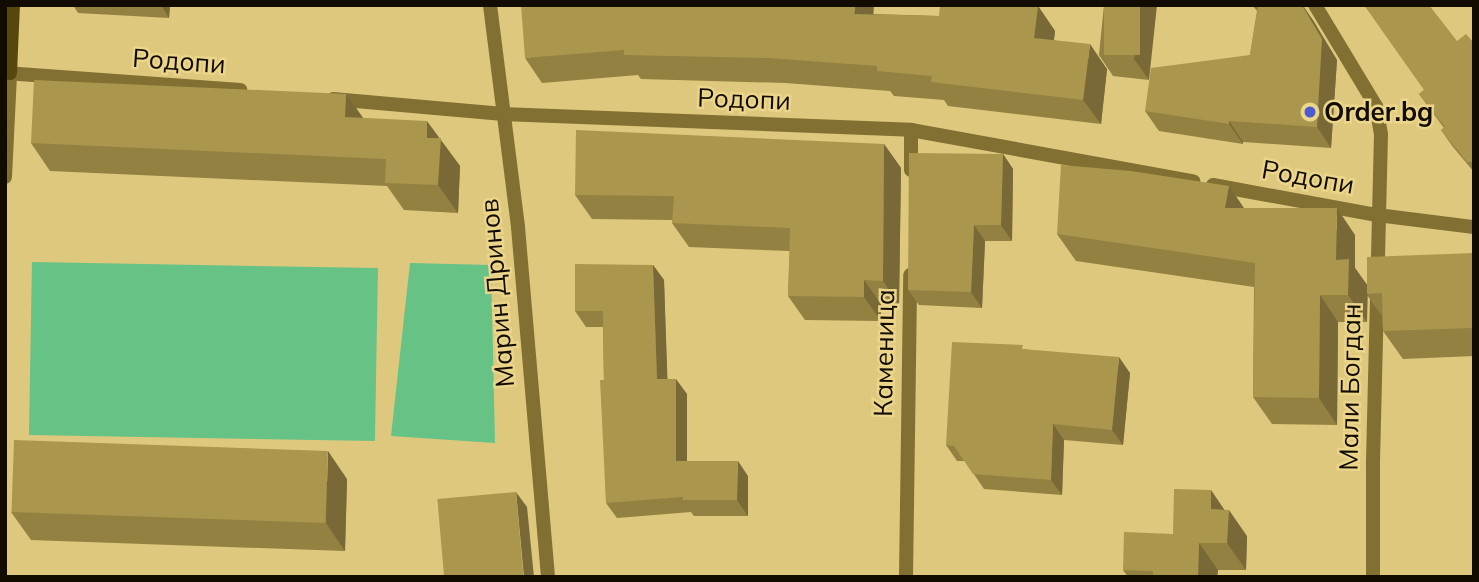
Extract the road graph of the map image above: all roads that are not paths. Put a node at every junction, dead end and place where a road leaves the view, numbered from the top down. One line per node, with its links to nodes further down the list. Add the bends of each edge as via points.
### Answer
1 (13, 5): 4 (street)
2 (489, 5): 7 (street, Марин Дринов)
3 (1315, 5): 11 (street, Мали Богдан, via 1376,106 1381,134)
4 (8, 73): 5 (street, Родопи); 9 (street)
5 (253, 92)
6 (322, 98): 7 (street, Родопи)
7 (503, 114): 8 (street, Родопи); 14 (street, Марин Дринов)
8 (911, 130): 10 (street); 11 (street, Родопи)
9 (5, 177)
10 (911, 185)
11 (1377, 215): 12 (street, Родопи); 16 (street, Мали Богдан)
12 (1474, 227)
13 (910, 254): 15 (street, Каменица)
14 (548, 577)
15 (906, 577)
16 (1374, 577)

